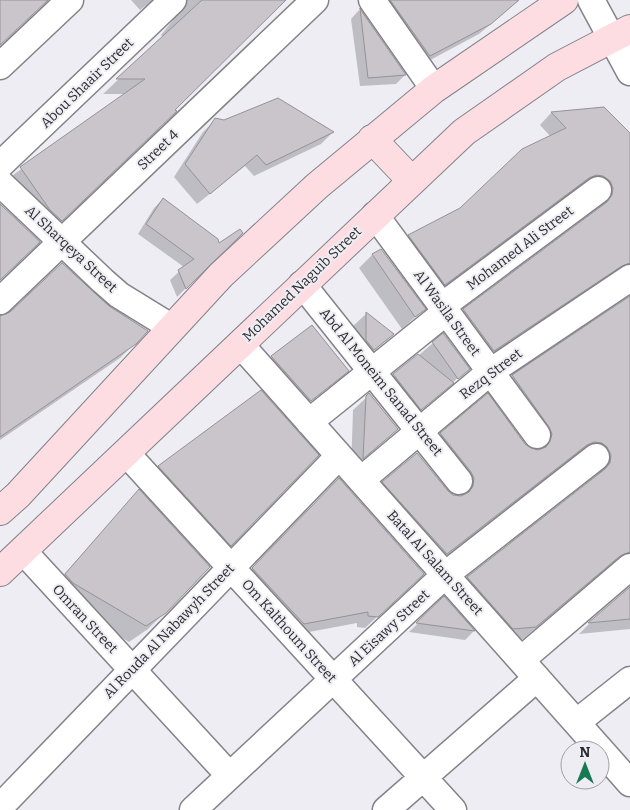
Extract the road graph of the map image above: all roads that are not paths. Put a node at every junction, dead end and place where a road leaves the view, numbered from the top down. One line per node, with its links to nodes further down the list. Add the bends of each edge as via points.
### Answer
1 (70, 0): 8 (street)
2 (315, 0): 17 (street, Street 4)
3 (372, 0): 10 (street)
4 (564, 0): 10 (main road)
5 (591, 0): 7 (street)
6 (156, 5): 12 (street, Abou Shaair Street)
7 (621, 34): 9 (street); 13 (main road, Mohamed Naguib Street, via 557,67 464,132)
8 (0, 66)
9 (630, 72)
10 (434, 89): 11 (main road)
11 (372, 139): 13 (main road); 22 (main road, via 228,268)
12 (0, 165)
13 (412, 181): 16 (main road, Mohamed Naguib Street)
14 (0, 182): 17 (street, Al Sharqeya Street)
15 (598, 190): 21 (street, Mohamed Ali Street)
16 (375, 215): 19 (main road, Mohamed Naguib Street); 21 (street, Al Wasila Street)
17 (62, 242): 20 (street, Street 4); 22 (street, Al Sharqeya Street, via 119,294)
18 (630, 278): 25 (street, Rezq Street)
19 (302, 284): 23 (main road, Mohamed Naguib Street); 24 (street, Abd Al Moneim Sanad Street)
20 (0, 300)
21 (444, 309): 24 (street, Mohamed Ali Street); 25 (street, Al Wasila Street)
22 (172, 327): 34 (main road)
23 (240, 344): 26 (street, Batal Al Salam Street); 29 (main road, Mohamed Naguib Street)
24 (372, 371): 26 (street, Mohamed Ali Street); 27 (street, Abd Al Moneim Sanad Street)
25 (490, 372): 27 (street, Rezq Street); 28 (street, Al Wasila Street)
26 (309, 422): 30 (street, Batal Al Salam Street)
27 (420, 431): 32 (street, Rezq Street); 33 (street, Abd Al Moneim Sanad Street)
28 (537, 435)
29 (126, 453): 35 (main road, Mohamed Naguib Street); 37 (street, Om Kalthoum Street)
30 (339, 456): 32 (street, Batal Al Salam Street); 37 (street, Al Rouda Al Nabawyh Street)
31 (596, 457): 39 (street, Al Eisawy Street)
32 (361, 480): 39 (street, Batal Al Salam Street)
33 (459, 480)
34 (0, 511)
35 (23, 551): 38 (main road, Mohamed Naguib Street); 41 (street, Omran Street)
36 (630, 567): 40 (street)
37 (231, 568): 41 (street, Al Rouda Al Nabawyh Street); 42 (street, Om Kalthoum Street)
38 (0, 572)
39 (445, 575): 40 (street, Batal Al Salam Street); 42 (street, Al Eisawy Street)
40 (529, 669): 44 (street, Batal Al Salam Street); 46 (street)
41 (132, 670): 45 (street, Omran Street); 48 (street, Al Rouda Al Nabawyh Street)
42 (334, 680): 45 (street, Al Eisawy Street); 46 (street, Om Kalthoum Street)
43 (630, 680): 44 (street)
44 (577, 722): 47 (street, Batal Al Salam Street)
45 (229, 775): 49 (street, Al Eisawy Street)
46 (423, 777): 50 (street); 51 (street, Om Kalthoum Street)
47 (630, 783)
48 (0, 806)
49 (193, 810)
50 (386, 810)
51 (453, 810)

